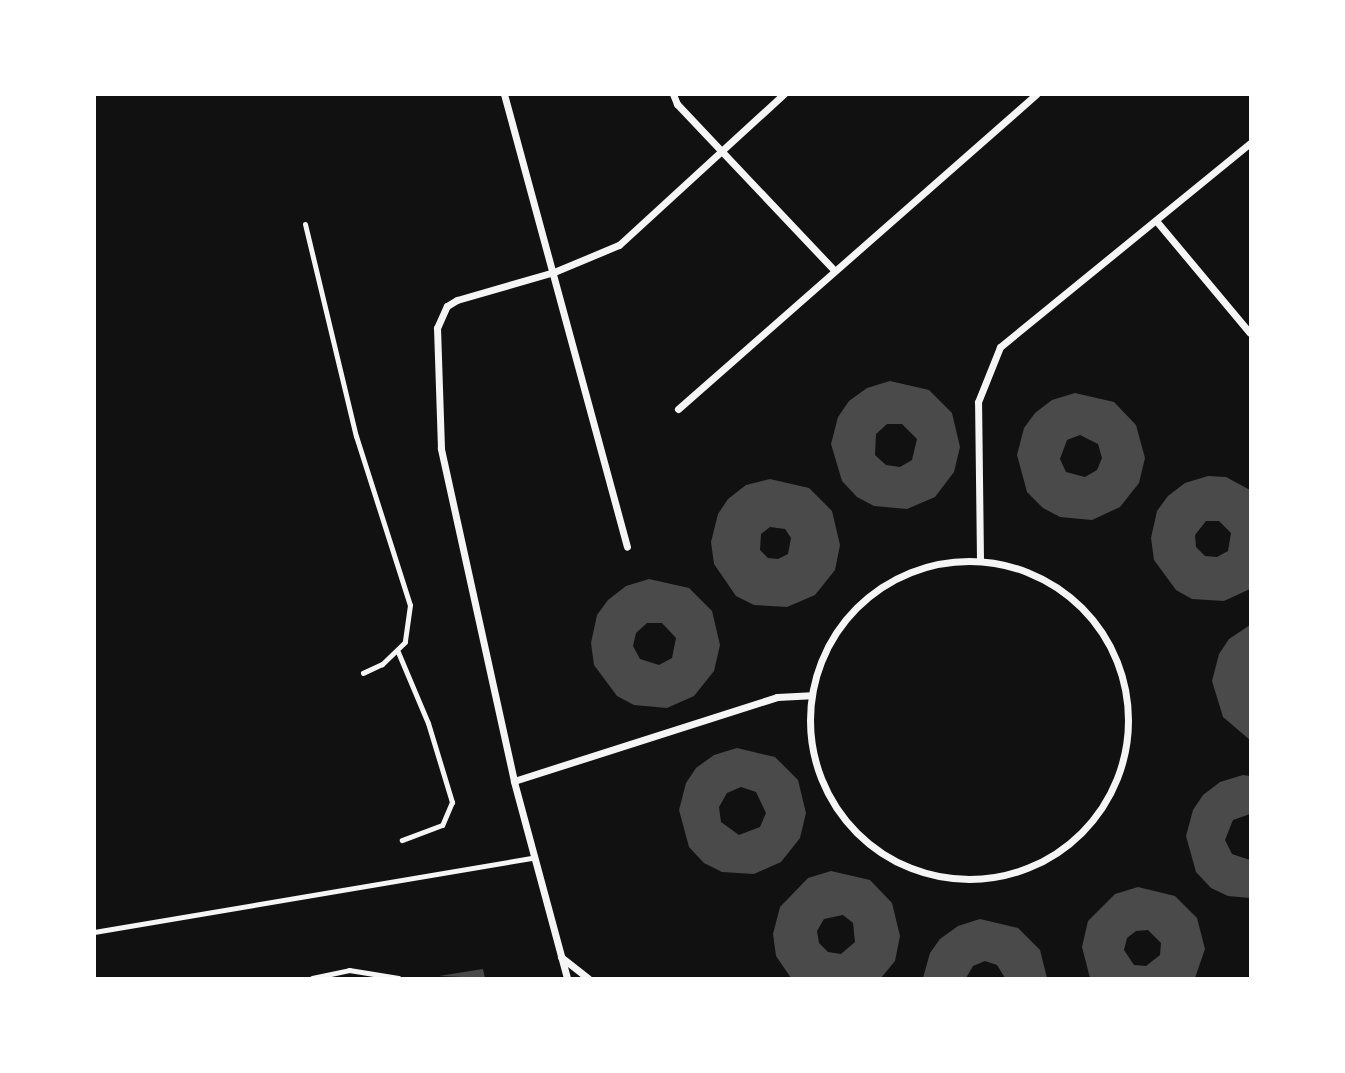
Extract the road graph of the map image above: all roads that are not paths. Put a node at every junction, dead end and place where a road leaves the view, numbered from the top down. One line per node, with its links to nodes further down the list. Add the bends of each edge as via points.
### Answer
1 (505, 94): 10 (street)
2 (673, 94): 6 (street, via 677,104)
3 (784, 94): 6 (street)
4 (1036, 94): 9 (street)
5 (1251, 143): 7 (street)
6 (723, 150): 9 (street); 10 (street, via 619,245)
7 (1158, 223): 11 (street); 14 (street, via 1000,347 978,402)
8 (305, 224): 15 (lane, via 356,436 410,605 410,632)
9 (834, 270): 12 (street)
10 (554, 272): 13 (street); 18 (street, via 447,306 434,347 441,448)
11 (1251, 333)
12 (678, 409)
13 (627, 547)
14 (980, 560): 17 (street, via 941,563 903,575 870,595 843,624 823,657); 17 (street, via 1024,570 1064,591 1096,622 1118,661 1129,706 1126,751 1112,793 1077,837 1050,858 1008,876 963,881 919,873 879,853 846,823 822,784 810,740)
15 (398, 652): 16 (lane); 19 (lane, via 428,723 452,802 442,825)
16 (363, 673)
17 (811, 695): 18 (street, via 777,697)
18 (514, 781): 20 (street)
19 (402, 840)
20 (533, 858): 21 (lane); 22 (street)
21 (94, 932)
22 (559, 956): 25 (street); 26 (street)
23 (312, 978): 24 (lane, via 349,970)
24 (398, 978)
25 (567, 978)
26 (588, 978)

